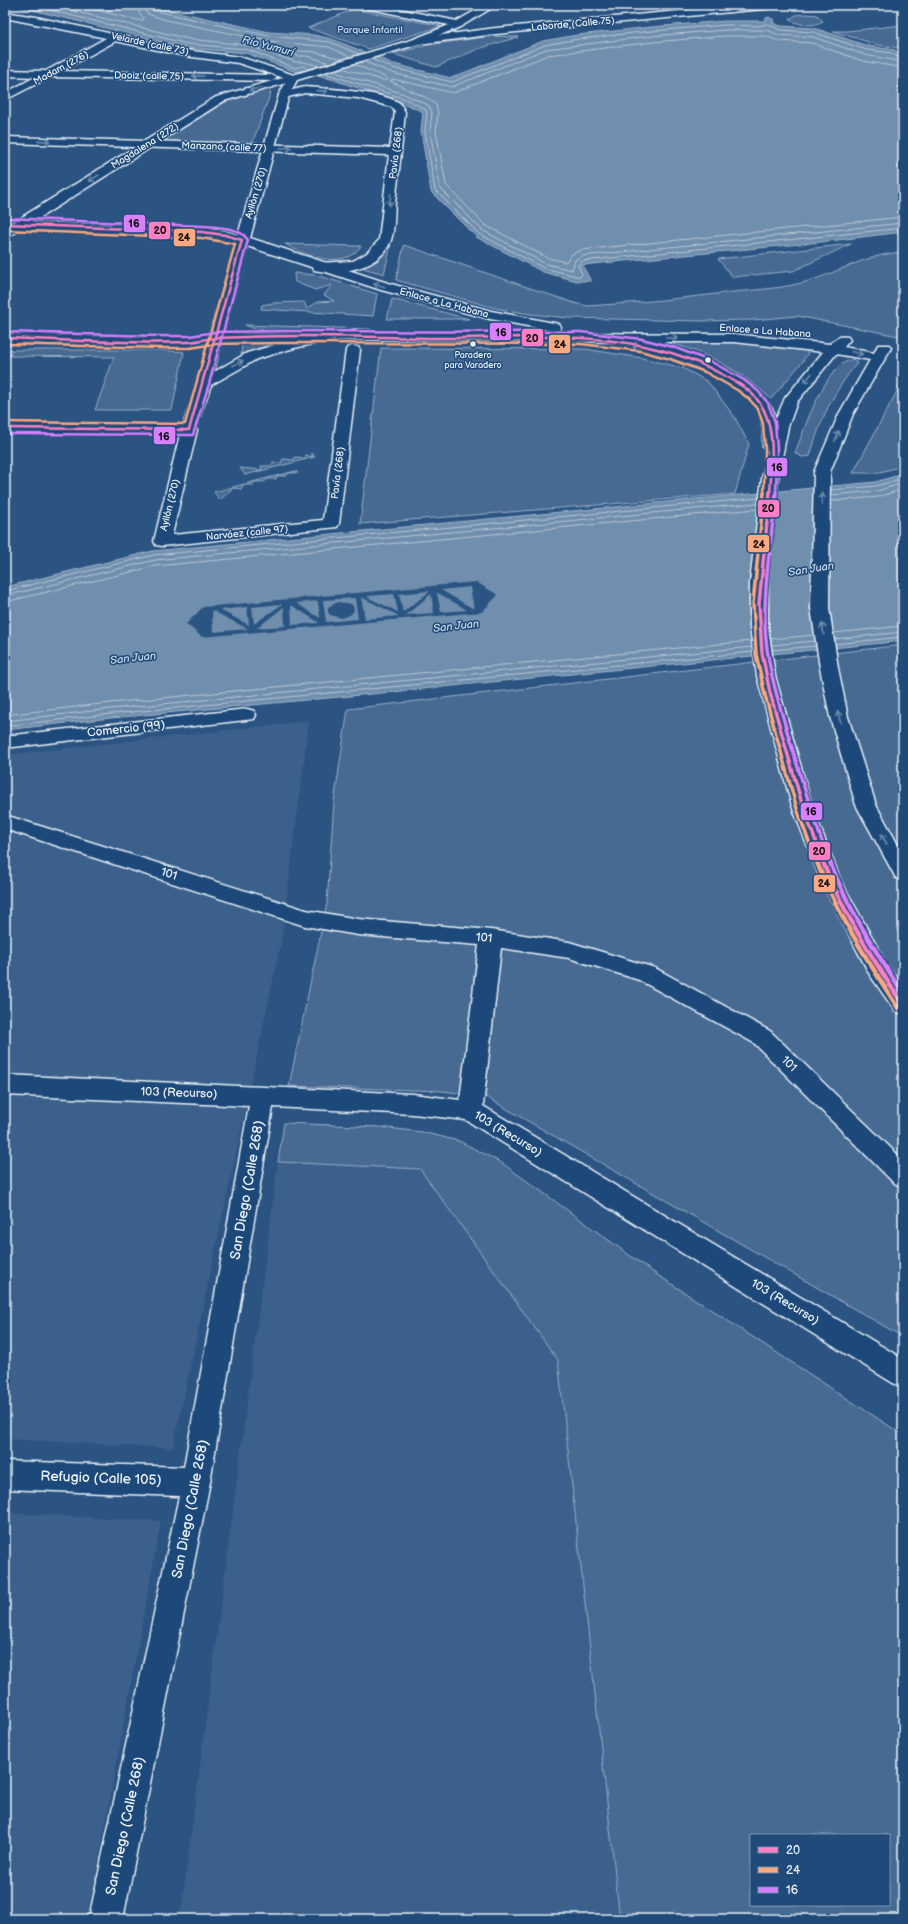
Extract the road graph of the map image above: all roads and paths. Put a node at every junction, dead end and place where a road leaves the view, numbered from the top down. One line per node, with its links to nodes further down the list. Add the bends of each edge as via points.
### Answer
1 (365, 5): 6 (main road)
2 (492, 5): 6 (main road)
3 (775, 5): 4 (main road, Laborde (Calle 75))
4 (752, 6): 8 (main road, Laborde (Calle 75))
5 (5, 15): 7 (main road, Velarde (calle 73))
6 (458, 24): 8 (main road)
7 (116, 37): 10 (main road, Madam (276)); 11 (main road, Velarde (calle 73), via 185,53 240,60)
8 (418, 41): 11 (main road, Magdalena (272))
9 (5, 73): 10 (main road, Daoiz (calle 75))
10 (50, 74): 11 (main road, Daoiz (calle 75), one-way to 10); 13 (main road, Madam (276))
11 (297, 77): 12 (main road, Ayllón (270)); 15 (main road, Magdalena (272), one-way to 15, via 220,98)
12 (284, 95): 16 (main road, Ayllón (270)); 17 (main road, Pavía (268), one-way to 17, via 305,90 337,92 396,105 400,112)
13 (5, 98)
14 (5, 140): 15 (main road, Manzano (calle 77), one-way to 15)
15 (147, 144): 16 (main road, Manzano (calle 77)); 19 (main road, Magdalena (272), one-way to 19)
16 (270, 148): 17 (main road, Manzano (calle 77), one-way to 17); 21 (main road, Ayllón (270))
17 (396, 152): 22 (main road, Pavía (268), one-way to 22, via 385,240 369,259 351,266)
18 (5, 224): 19 (main road, Enlace a La Habana)
19 (20, 225): 20 (main road, Magdalena (272)); 21 (main road, Enlace a La Habana, via 202,232)
20 (5, 234)
21 (242, 240): 22 (main road, Enlace a La Habana); 25 (main road, Ayllón (270))
22 (319, 267): 27 (main road, Enlace a La Habana, one-way to 22, via 789,331 731,327 553,327 467,309)
23 (333, 336): 25 (main road); 26 (main road); 29 (main road, one-way to 23, via 252,356 292,344)
24 (5, 338): 25 (main road, via 159,342 190,342)
25 (215, 338): 29 (main road, Ayllón (270))
26 (591, 338): 27 (main road, one-way to 27, via 734,338); 32 (main road, via 644,345 709,367 742,385 764,406 771,440)
27 (839, 343): 32 (main road, one-way to 32, via 790,402 780,427); 38 (main road, one-way to 27, via 866,805 839,717 820,608 822,472 846,414 881,353)
28 (353, 350): 33 (main road, Pavía (268))
29 (204, 383): 31 (main road, Ayllón (270))
30 (5, 428): 31 (main road)
31 (189, 430): 34 (main road, Ayllón (270))
32 (770, 478): 40 (main road, via 758,627 766,676 802,806 830,881 878,969)
33 (332, 524): 34 (main road, Narváez (calle 97))
34 (162, 541)
35 (247, 715): 36 (main road, Comercio (99))
36 (5, 742)
37 (5, 822): 39 (main road, 101, via 311,919 358,927)
38 (903, 873)
39 (491, 938): 43 (main road); 44 (main road, 101, via 569,950 647,974 762,1037)
40 (903, 1005)
41 (5, 1086): 42 (main road, 103 (Recurso))
42 (263, 1097): 43 (main road, 103 (Recurso), via 413,1104); 47 (main road, San Diego (Calle 268))
43 (471, 1111): 45 (main road, 103 (Recurso))
44 (903, 1176)
45 (903, 1374)
46 (5, 1475): 47 (main road, Refugio (Calle 105))
47 (196, 1482): 48 (main road, San Diego (Calle 268))
48 (106, 1919)

